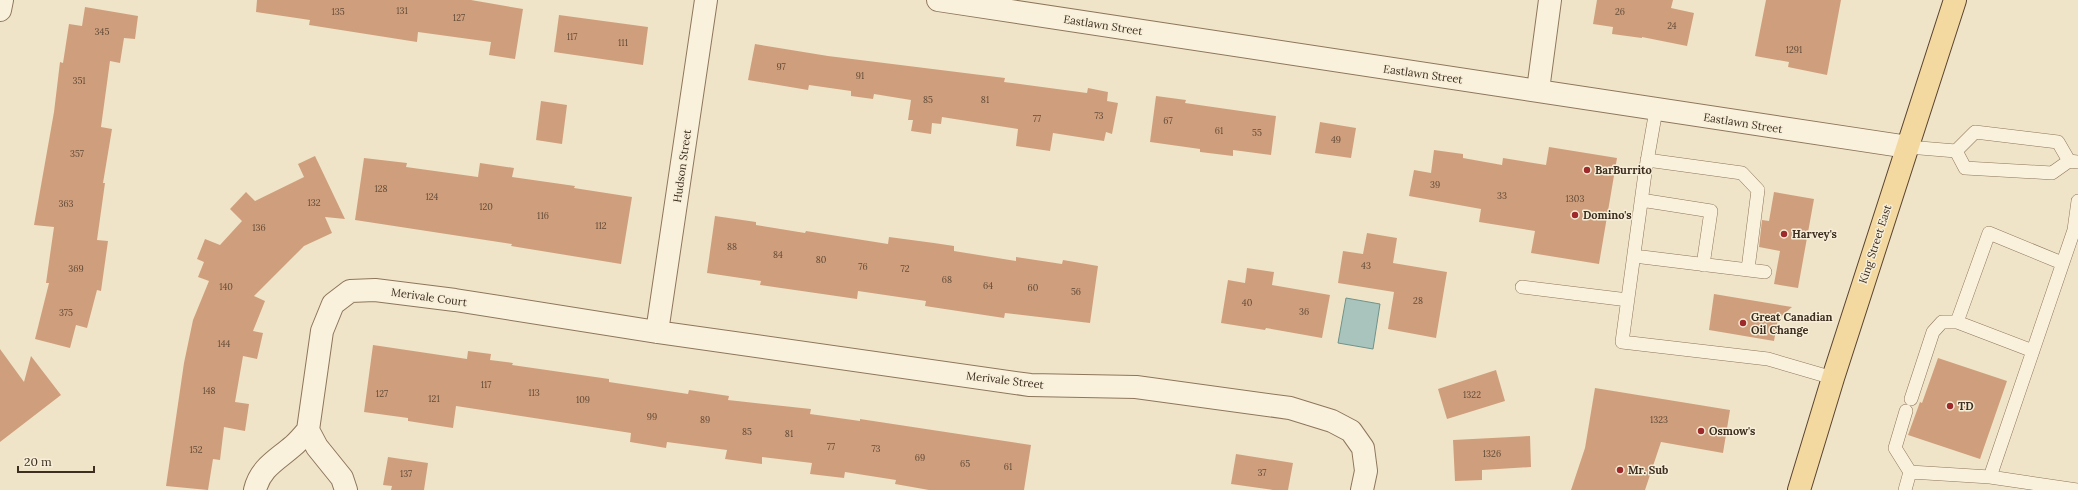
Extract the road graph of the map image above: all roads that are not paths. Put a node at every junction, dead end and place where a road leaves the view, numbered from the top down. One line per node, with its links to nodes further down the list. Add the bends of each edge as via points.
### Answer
1 (2, 0): 6 (street)
2 (706, 0): 23 (street, Hudson Street)
3 (938, 0): 7 (street, Eastlawn Street)
4 (1550, 0): 7 (street)
5 (1954, 0): 9 (main road, King Street East)
6 (0, 10)
7 (1538, 90): 8 (street, Eastlawn Street)
8 (1656, 110): 9 (street, Eastlawn Street); 11 (lane)
9 (1908, 147): 10 (lane); 25 (main road, King Street East)
10 (1956, 151): 12 (lane, via 1965,168 2052,172); 12 (lane, via 1975,132 2058,142)
11 (1647, 160): 13 (lane); 18 (lane, via 1742,174 1751,181 1758,190)
12 (2074, 161)
13 (1641, 200): 15 (lane); 17 (lane, via 1711,210)
14 (2078, 201): 16 (lane, via 2074,230)
15 (1634, 256): 17 (lane); 21 (lane)
16 (2062, 263): 22 (lane, via 1989,233); 24 (lane)
17 (1703, 265): 18 (lane)
18 (1748, 269): 19 (lane)
19 (1765, 272)
20 (1522, 287): 21 (lane)
21 (1628, 300): 25 (lane, via 1622,342 1768,359)
22 (1957, 322): 24 (lane); 27 (lane, via 1942,322 1933,332 1895,448)
23 (657, 332): 26 (street, Merivale Court, via 455,300 375,290 350,291 333,304 322,331); 31 (street, Merivale Street, via 1030,385 1136,387 1290,408 1332,421 1351,431 1363,448 1366,471)
24 (2033, 351): 28 (lane)
25 (1833, 378): 32 (main road, King Street East)
26 (308, 430): 29 (street, via 294,446 265,468); 30 (street, via 317,447 342,478)
27 (1910, 472): 28 (lane); 33 (lane)
28 (1990, 477): 34 (lane)
29 (255, 490)
30 (346, 490)
31 (1362, 490)
32 (1799, 490)
33 (1905, 490)
34 (2078, 490)

